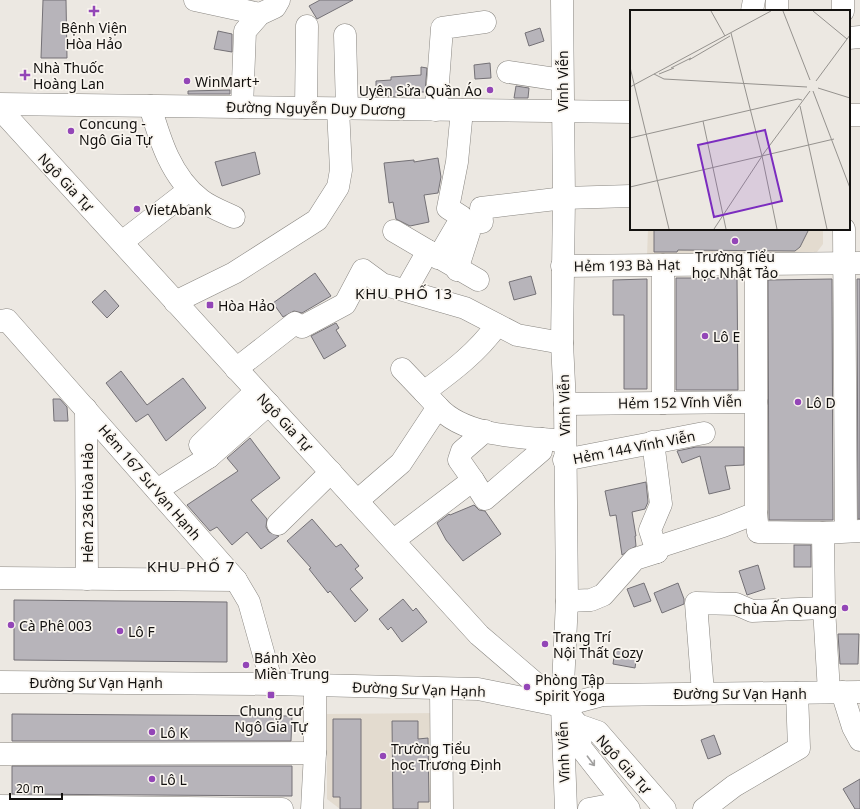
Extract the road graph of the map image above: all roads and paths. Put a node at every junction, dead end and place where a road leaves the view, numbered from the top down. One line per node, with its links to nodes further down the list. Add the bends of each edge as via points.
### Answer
1 (195, 0): 8 (street)
2 (279, 0): 8 (street, via 275,7)
3 (562, 0): 13 (street, Vĩnh Viễn)
4 (754, 0): 6 (street)
5 (777, 0): 7 (street)
6 (752, 10)
7 (776, 10)
8 (260, 14): 16 (street, via 245,31)
9 (485, 22): 20 (street, via 442,28)
10 (307, 26): 17 (street)
11 (345, 35): 19 (street)
12 (508, 72): 13 (street)
13 (562, 80): 22 (street, Vĩnh Viễn)
14 (0, 104): 15 (street, Đường Nguyễn Duy Dương)
15 (150, 106): 16 (street, Đường Nguyễn Duy Dương); 26 (street, via 161,146)
16 (242, 107): 17 (street, Đường Nguyễn Duy Dương)
17 (306, 108): 19 (street, Đường Nguyễn Duy Dương)
18 (0, 109): 32 (street, Ngô Gia Tự)
19 (342, 109): 20 (street, Đường Nguyễn Duy Dương); 41 (street, via 341,170 338,187 318,220 234,273)
20 (436, 110): 21 (street, Đường Nguyễn Duy Dương)
21 (462, 110): 22 (street, Đường Nguyễn Duy Dương); 33 (street, via 457,162 448,208 462,218)
22 (562, 111): 23 (street, Đường Nguyễn Duy Dương); 28 (street, Vĩnh Viễn)
23 (630, 112)
24 (850, 115): 25 (street)
25 (860, 116)
26 (189, 190): 29 (street, via 201,200); 32 (street)
27 (630, 196): 28 (street)
28 (564, 198): 37 (street, Vĩnh Viễn); 38 (street, via 481,208 482,222 472,223)
29 (234, 217)
30 (844, 230): 34 (street)
31 (394, 231): 33 (street)
32 (122, 242): 41 (street, Ngô Gia Tự)
33 (433, 255): 38 (street); 40 (street)
34 (852, 263): 36 (street, Hẻm 193 Bà Hạt); 64 (street)
35 (663, 264): 36 (street, Hẻm 193 Bà Hạt); 37 (street, Hẻm 193 Bà Hạt); 50 (street)
36 (756, 264): 49 (street)
37 (562, 266): 44 (street, Vĩnh Viễn)
38 (458, 270): 39 (street)
39 (478, 280)
40 (406, 290): 43 (street, via 465,308); 45 (street, via 382,284 363,270 345,304 302,327 295,324)
41 (175, 302): 45 (street, Ngô Gia Tự)
42 (0, 321): 52 (street, via 7,320)
43 (496, 325): 44 (street, via 517,335); 48 (street, via 485,342 458,367)
44 (562, 343): 51 (street, Vĩnh Viễn)
45 (236, 369): 47 (street, Ngô Gia Tự)
46 (402, 369): 48 (street, Hẻm 144 Vĩnh Viễn)
47 (263, 397): 58 (street, Ngô Gia Tự); 60 (street, via 209,457)
48 (431, 400): 53 (street, Hẻm 144 Vĩnh Viễn, via 446,416); 61 (street, via 401,463)
49 (756, 402): 50 (street, Hẻm 152 Vĩnh Viễn); 62 (street, Hẻm 152 Vĩnh Viễn)
50 (663, 403): 51 (street, Hẻm 152 Vĩnh Viễn)
51 (565, 404): 57 (street, Vĩnh Viễn)
52 (86, 409): 60 (street, Hẻm 167 Sư Vạn Hạnh); 69 (street, Hẻm 236 Hòa Hảo)
53 (485, 431): 55 (street, Hẻm 144 Vĩnh Viễn); 59 (street, via 462,451 460,460)
54 (704, 433): 56 (street, Hẻm 144 Vĩnh Viễn)
55 (542, 439): 57 (street, Hẻm 144 Vĩnh Viễn); 59 (street, via 541,451 485,499)
56 (653, 442): 57 (street, Hẻm 144 Vĩnh Viễn); 67 (street, via 662,504 650,530)
57 (564, 451): 71 (street, Vĩnh Viễn)
58 (331, 472): 61 (street, Ngô Gia Tự); 63 (street)
59 (473, 480): 66 (street)
60 (156, 490): 70 (street, Hẻm 167 Sư Vạn Hạnh)
61 (357, 501): 66 (street, Ngô Gia Tự)
62 (756, 513): 65 (street, Hẻm 152 Vĩnh Viễn, via 758,532); 67 (street, via 658,547)
63 (278, 524)
64 (853, 531): 65 (street)
65 (824, 533): 72 (street)
66 (394, 540): 80 (street, Ngô Gia Tự, via 479,635)
67 (657, 552): 71 (street, via 635,559 603,595 591,600)
68 (0, 578): 69 (street, Hẻm 236 Hòa Hảo)
69 (87, 579): 70 (street, Hẻm 236 Hòa Hảo)
70 (236, 580): 74 (street, Hẻm 167 Sư Vạn Hạnh, via 249,602)
71 (567, 602): 80 (street, Vĩnh Viễn)
72 (824, 608): 77 (street); 78 (street, via 752,611 736,604 696,603)
73 (0, 682): 74 (street, Đường Sư Vạn Hạnh)
74 (272, 684): 75 (street, Đường Sư Vạn Hạnh)
75 (315, 685): 76 (street, Đường Sư Vạn Hạnh); 83 (street)
76 (442, 689): 80 (street, Đường Sư Vạn Hạnh, via 478,689); 92 (street)
77 (844, 692): 79 (street, Đường Sư Vạn Hạnh); 82 (street, via 853,726)
78 (702, 693): 79 (street, Đường Sư Vạn Hạnh); 80 (street, Đường Sư Vạn Hạnh, via 602,695)
79 (797, 693): 96 (street, via 799,748 734,786)
80 (562, 706): 81 (street, Ngô Gia Tự); 93 (street, Vĩnh Viễn)
81 (578, 725): 88 (street, Ngô Gia Tự, one-way to 88, via 581,748); 95 (street, Ngô Gia Tự, via 598,732)
82 (860, 740)
83 (315, 753): 84 (street); 91 (street)
84 (0, 754)
85 (0, 806): 86 (street)
86 (49, 808): 87 (street)
87 (114, 808): 89 (street)
88 (628, 808): 94 (street, via 605,806)
89 (227, 809): 90 (street)
90 (282, 809)
91 (312, 809)
92 (442, 809)
93 (566, 809)
94 (589, 809)
95 (665, 809)
96 (704, 809)

